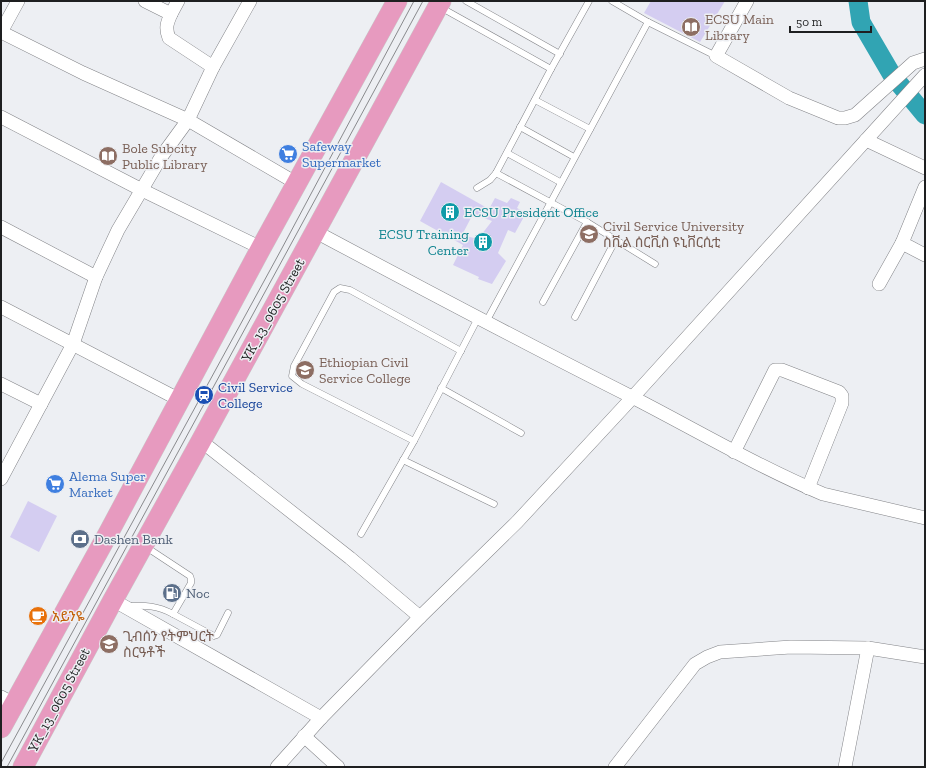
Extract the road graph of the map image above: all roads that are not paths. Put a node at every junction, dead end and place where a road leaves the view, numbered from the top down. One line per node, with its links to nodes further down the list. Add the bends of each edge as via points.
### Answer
1 (18, 1): 13 (street)
2 (145, 1): 11 (street)
3 (178, 1): 11 (street)
4 (250, 1): 17 (street)
5 (397, 1): 30 (main road)
6 (466, 1): 14 (lane)
7 (589, 1): 14 (lane)
8 (612, 1): 12 (lane)
9 (747, 1): 15 (street)
10 (440, 4): 18 (lane); 38 (main road, YK_13_0605 Street)
11 (171, 14): 17 (street, via 166,25 169,38)
12 (648, 22): 15 (lane); 24 (lane)
13 (1, 32): 22 (street, via 83,73)
14 (560, 54): 18 (lane)
15 (716, 56): 16 (street, via 790,98 838,118 855,115 892,81)
16 (919, 61)
17 (213, 67): 22 (street)
18 (551, 69): 20 (lane)
19 (923, 77): 25 (street)
20 (535, 100): 23 (lane); 24 (lane)
21 (1, 117): 34 (street)
22 (188, 120): 30 (street); 34 (street, via 160,157)
23 (520, 127): 26 (lane); 27 (lane)
24 (590, 129): 27 (lane)
25 (866, 140): 28 (street); 54 (street)
26 (507, 153): 29 (lane); 31 (lane)
27 (574, 157): 31 (lane)
28 (925, 168)
29 (496, 173): 33 (lane); 35 (lane)
30 (296, 182): 41 (main road)
31 (560, 182): 35 (lane)
32 (925, 187): 40 (street)
33 (477, 188)
34 (142, 190): 41 (street); 44 (street, via 118,230)
35 (551, 203): 36 (lane); 49 (lane)
36 (587, 222): 39 (lane); 46 (lane)
37 (1, 227): 44 (street)
38 (316, 232): 49 (street); 58 (main road, YK_13_0605 Street)
39 (616, 239): 43 (lane); 48 (lane)
40 (902, 243): 42 (street); 45 (street)
41 (260, 248): 55 (main road)
42 (925, 256)
43 (655, 264)
44 (96, 277): 50 (street)
45 (879, 284)
46 (543, 302)
47 (1, 307): 50 (street)
48 (575, 317)
49 (482, 320): 51 (lane); 54 (street)
50 (73, 344): 55 (street); 56 (street)
51 (461, 351): 53 (lane); 59 (lane, via 350,290 340,288 334,292 294,366 292,376 302,384)
52 (1, 384): 56 (street)
53 (441, 388): 57 (lane); 59 (lane)
54 (632, 398): 60 (street); 71 (street, via 517,522)
55 (180, 400): 74 (main road, via 109,532)
56 (41, 404): 62 (street)
57 (521, 433)
58 (201, 441): 67 (main road, YK_13_0605 Street); 71 (street, via 350,558)
59 (414, 441): 61 (lane)
60 (734, 452): 63 (street); 63 (street, via 775,370 782,370 839,392 842,403)
61 (403, 460): 64 (lane); 66 (lane)
62 (1, 479)
63 (808, 488): 65 (street, via 823,494)
64 (494, 504)
65 (924, 514)
66 (361, 534)
67 (143, 545): 68 (main road, YK_13_0605 Street); 70 (lane, via 190,576 191,583)
68 (119, 603): 70 (lane, via 148,605); 75 (street); 78 (main road, YK_13_0605 Street)
69 (228, 613): 70 (lane, via 214,636)
70 (173, 614)
71 (420, 617): 75 (street)
72 (868, 648): 73 (street); 81 (street, via 791,647 720,652 707,657 695,664); 82 (street)
73 (925, 657)
74 (8, 700): 76 (main road)
75 (321, 718): 77 (street)
76 (1, 728)
77 (304, 736): 79 (street); 80 (street)
78 (23, 767)
79 (277, 767)
80 (338, 767)
81 (615, 767)
82 (845, 767)

